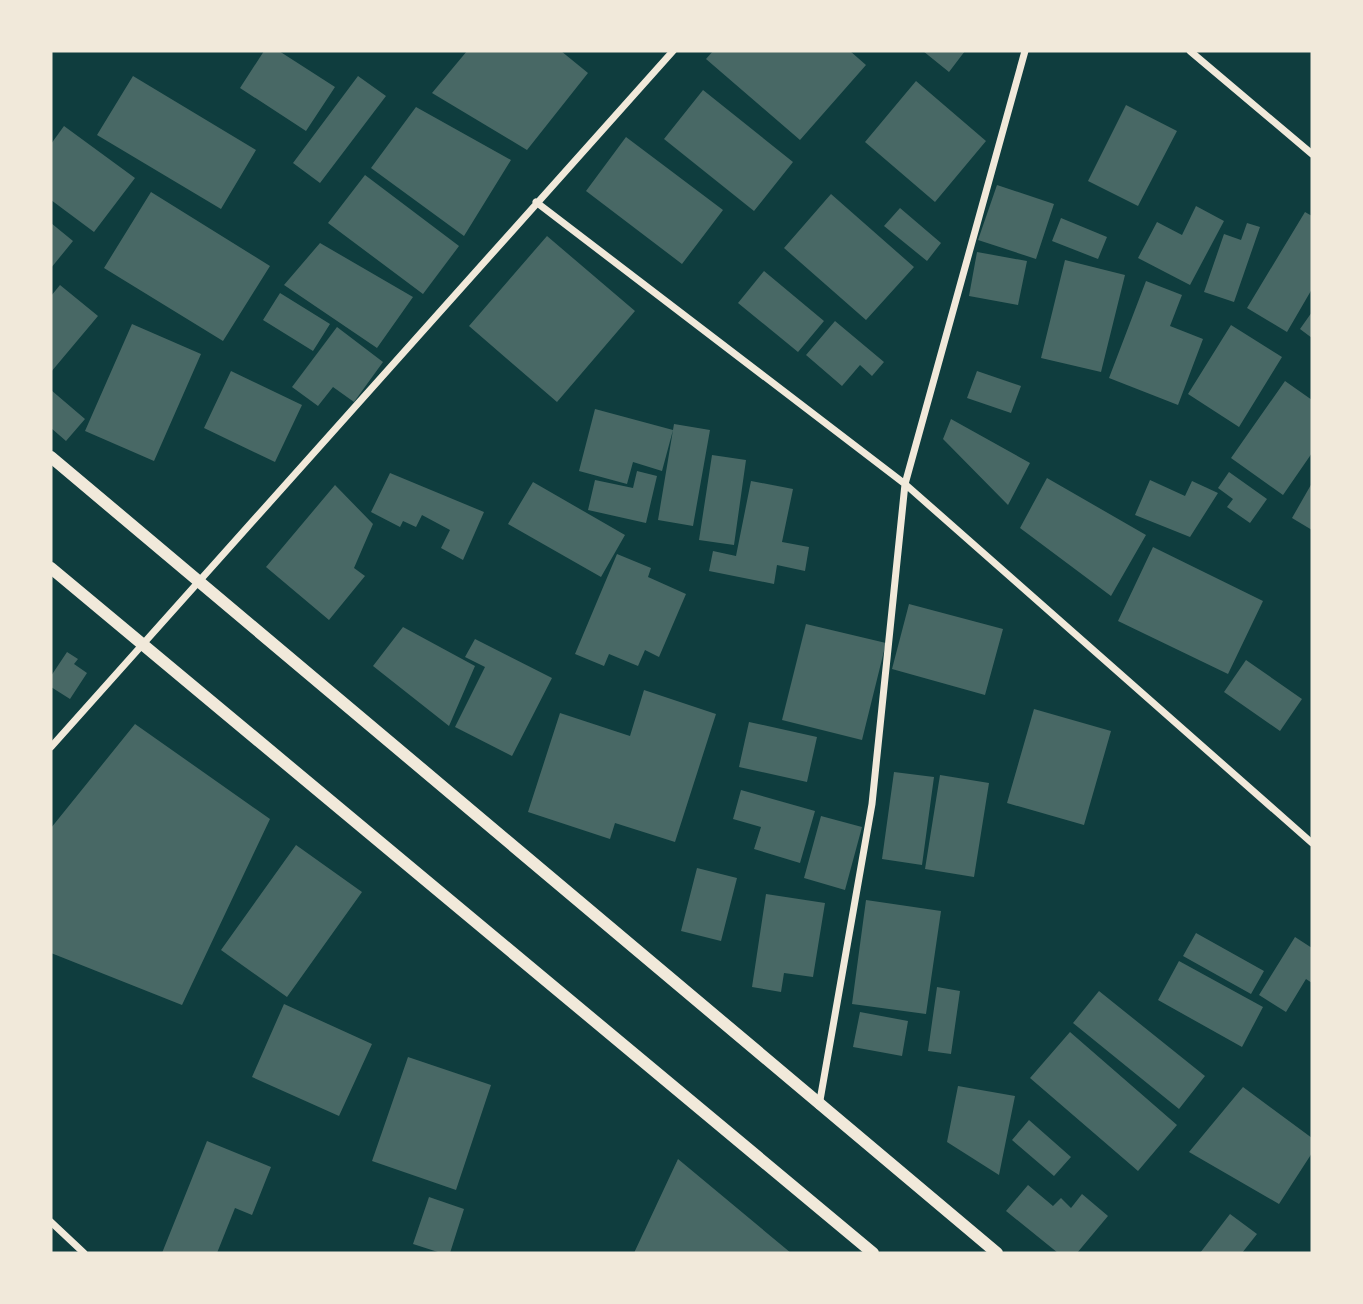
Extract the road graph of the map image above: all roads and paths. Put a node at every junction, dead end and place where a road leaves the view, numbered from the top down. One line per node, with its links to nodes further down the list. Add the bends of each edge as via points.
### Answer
1 (673, 51): 5 (street)
2 (1025, 51): 7 (street)
3 (1190, 51): 4 (street)
4 (1312, 154)
5 (536, 202): 7 (street); 9 (street)
6 (51, 457): 9 (street)
7 (905, 484): 12 (street); 13 (street, via 872,804)
8 (51, 568): 10 (street)
9 (198, 581): 10 (street); 13 (street)
10 (141, 645): 11 (street); 16 (street)
11 (51, 747)
12 (1312, 843)
13 (819, 1105): 17 (street)
14 (51, 1223): 15 (street)
15 (84, 1253)
16 (873, 1253)
17 (997, 1253)

